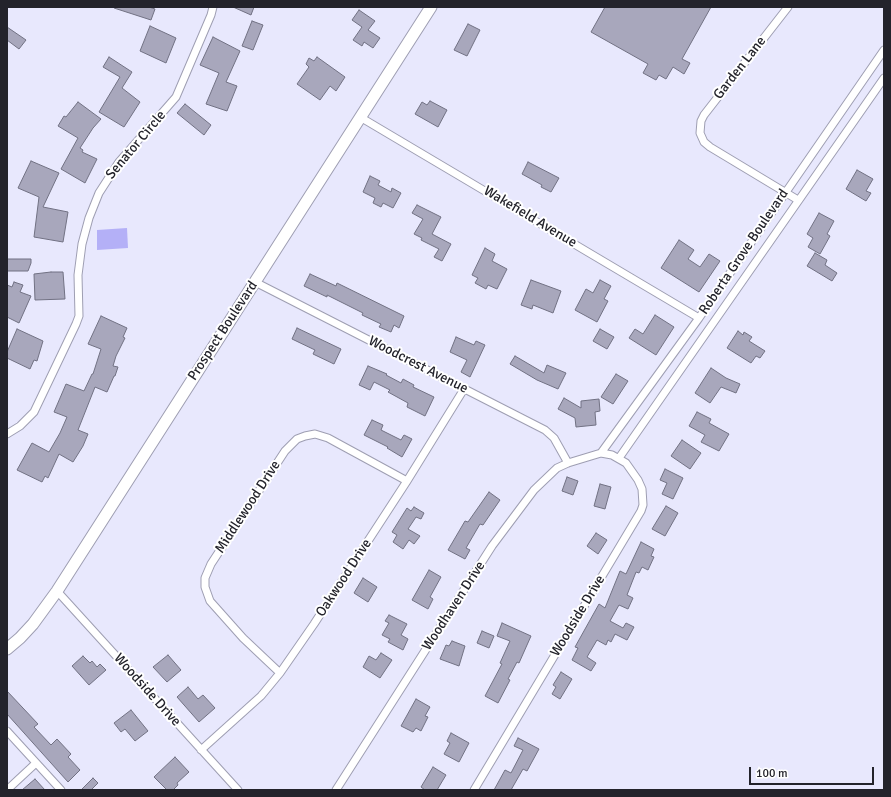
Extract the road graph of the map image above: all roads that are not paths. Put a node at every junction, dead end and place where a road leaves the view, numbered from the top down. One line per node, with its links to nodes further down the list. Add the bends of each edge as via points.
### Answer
1 (213, 7): 12 (street, Senator Circle, via 176,97 119,162 99,193 82,244 78,275 79,316 76,324 34,412 20,426)
2 (431, 7): 6 (main road, Prospect Boulevard)
3 (788, 7): 7 (street, Garden Lane, via 704,115 700,133 710,147)
4 (884, 50): 7 (street, Roberta Grove Boulevard)
5 (884, 78): 8 (street, Roberta Grove Boulevard)
6 (360, 117): 9 (main road, Prospect Boulevard); 10 (street, Wakefield Avenue)
7 (785, 192): 8 (street); 10 (street, Roberta Grove Boulevard)
8 (798, 200): 14 (street, Roberta Grove Boulevard)
9 (255, 282): 11 (street, Woodcrest Avenue); 17 (main road, Prospect Boulevard)
10 (699, 318): 13 (street, Roberta Grove Boulevard)
11 (464, 389): 15 (street, Woodcrest Avenue, via 545,430 554,438); 16 (street, Oakwood Drive)
12 (7, 434)
13 (601, 453): 14 (street); 15 (street, Woodhaven Drive)
14 (619, 458): 27 (street, Woodside Drive, via 626,463 642,489 641,511)
15 (568, 463): 26 (street, Woodhaven Drive, via 557,468 534,490 492,546)
16 (407, 481): 19 (street, Oakwood Drive); 19 (street, Middlewood Drive, via 328,438 315,434 297,439 285,451 211,564 205,578 210,601 243,638)
17 (57, 591): 18 (main road, Prospect Boulevard, via 33,624); 21 (street, Woodside Drive)
18 (7, 649)
19 (280, 673): 21 (street, Oakwood Drive, via 261,696)
20 (7, 730): 22 (street)
21 (201, 750): 25 (street, Woodside Drive)
22 (36, 763): 23 (street); 24 (street)
23 (7, 790)
24 (61, 790)
25 (238, 790)
26 (336, 790)
27 (474, 790)

